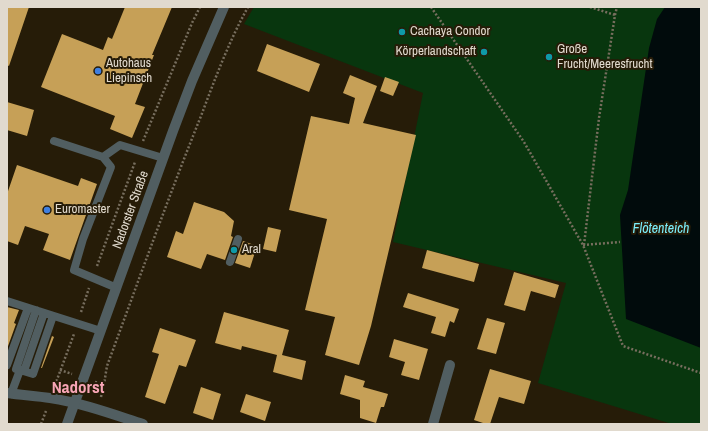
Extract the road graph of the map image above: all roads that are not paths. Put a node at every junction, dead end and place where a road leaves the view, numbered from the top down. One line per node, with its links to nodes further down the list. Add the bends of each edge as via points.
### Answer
1 (224, 7): 4 (street, Nadorster Straße)
2 (54, 141): 3 (lane)
3 (103, 157): 4 (lane, via 120,145); 7 (lane, via 111,167 83,239 74,270)
4 (163, 158): 7 (street, Nadorster Straße)
5 (238, 239): 6 (lane)
6 (230, 262)
7 (117, 288): 12 (street, Nadorster Straße)
8 (7, 301): 9 (lane)
9 (28, 308): 10 (lane); 13 (lane, via 20,318)
10 (40, 312): 11 (lane); 15 (lane)
11 (53, 316): 12 (lane); 15 (lane, via 33,374)
12 (101, 331): 17 (street, Nadorster Straße)
13 (7, 365): 15 (lane)
14 (450, 365): 20 (street)
15 (20, 370): 16 (lane)
16 (9, 394): 17 (street)
17 (74, 403): 18 (street, Nadorster Straße); 19 (street)
18 (67, 424)
19 (143, 424)
20 (433, 424)

